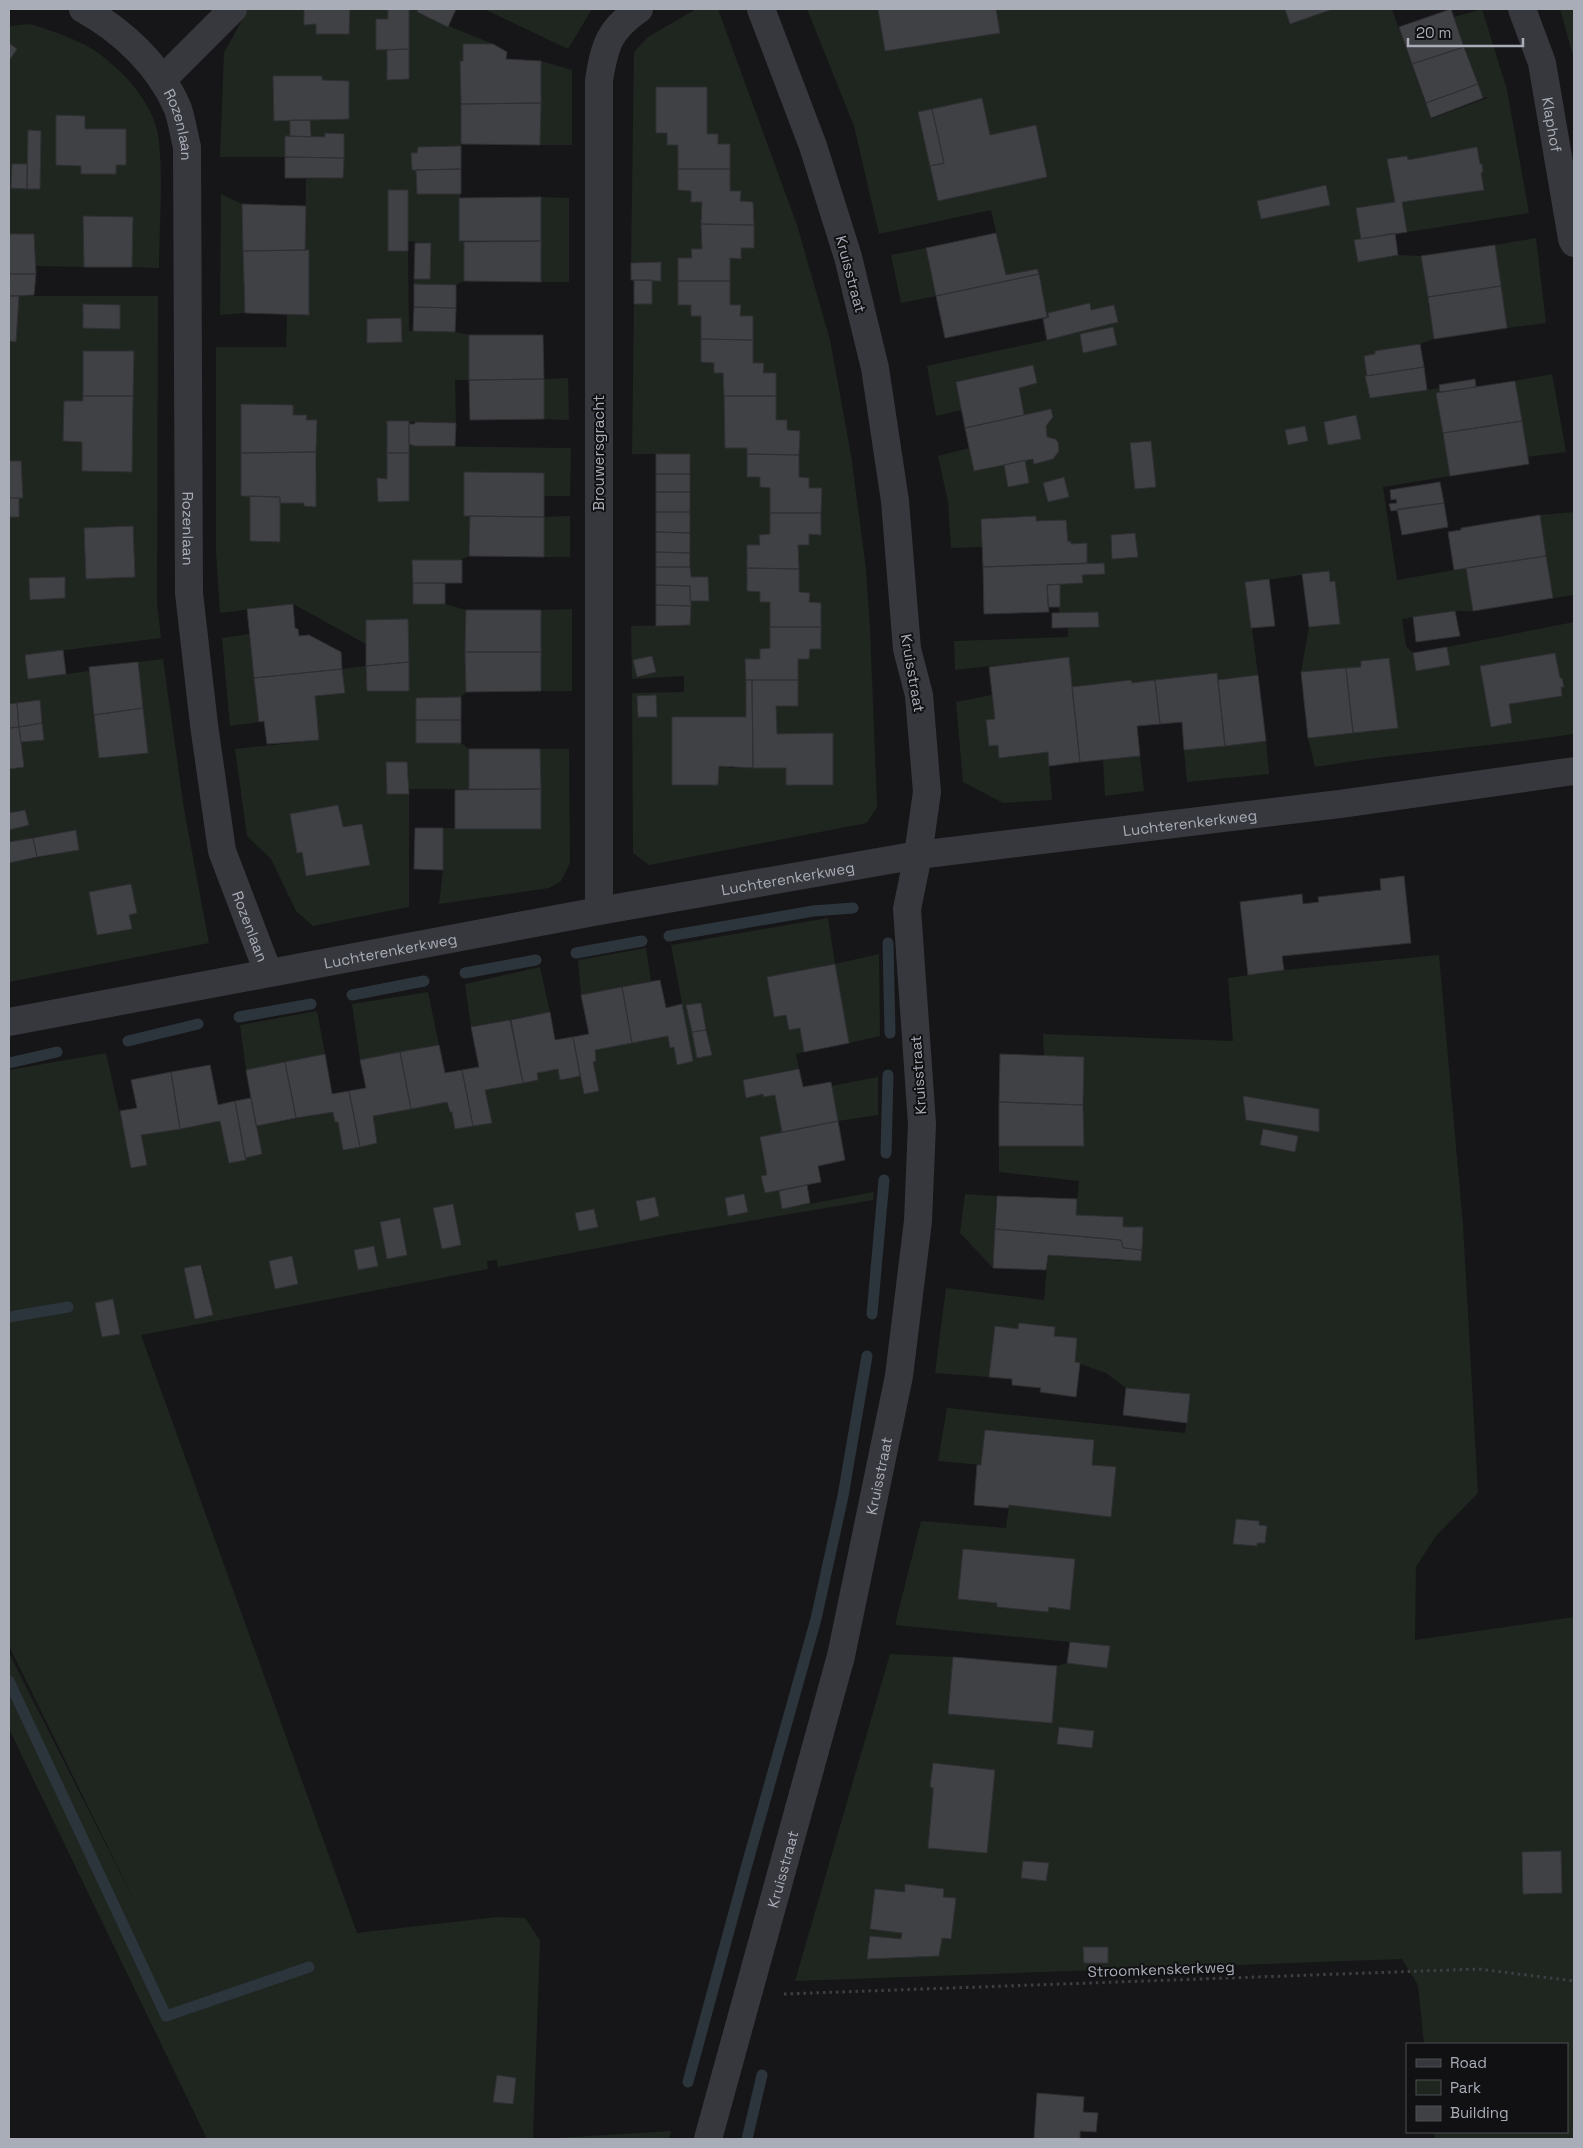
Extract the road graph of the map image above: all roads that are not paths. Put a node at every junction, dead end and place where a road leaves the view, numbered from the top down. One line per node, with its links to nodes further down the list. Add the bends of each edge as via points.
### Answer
1 (83, 9): 6 (street, Rozenlaan, via 142,54)
2 (232, 9): 6 (street, Rozenlaan)
3 (639, 9): 10 (street, Brouwersgracht, via 622,20 612,33 603,53 599,80)
4 (761, 9): 9 (street, Kruisstraat, via 813,146 848,257 875,368 895,501 908,649 920,704 927,792)
5 (1522, 9): 7 (street, Klaphof, via 1542,63)
6 (162, 80): 11 (street, Rozenlaan, via 178,110 187,147 189,593 204,726 222,851)
7 (1574, 243)
8 (1574, 771): 9 (street, Luchterenkerkweg, via 1340,804)
9 (918, 855): 10 (street, Luchterenkerkweg); 13 (street, Kruisstraat, via 907,910 922,1124 918,1221 899,1376 841,1656)
10 (599, 911): 11 (street, Luchterenkerkweg)
11 (268, 972): 12 (street, Luchterenkerkweg)
12 (9, 1022)
13 (708, 2139)

